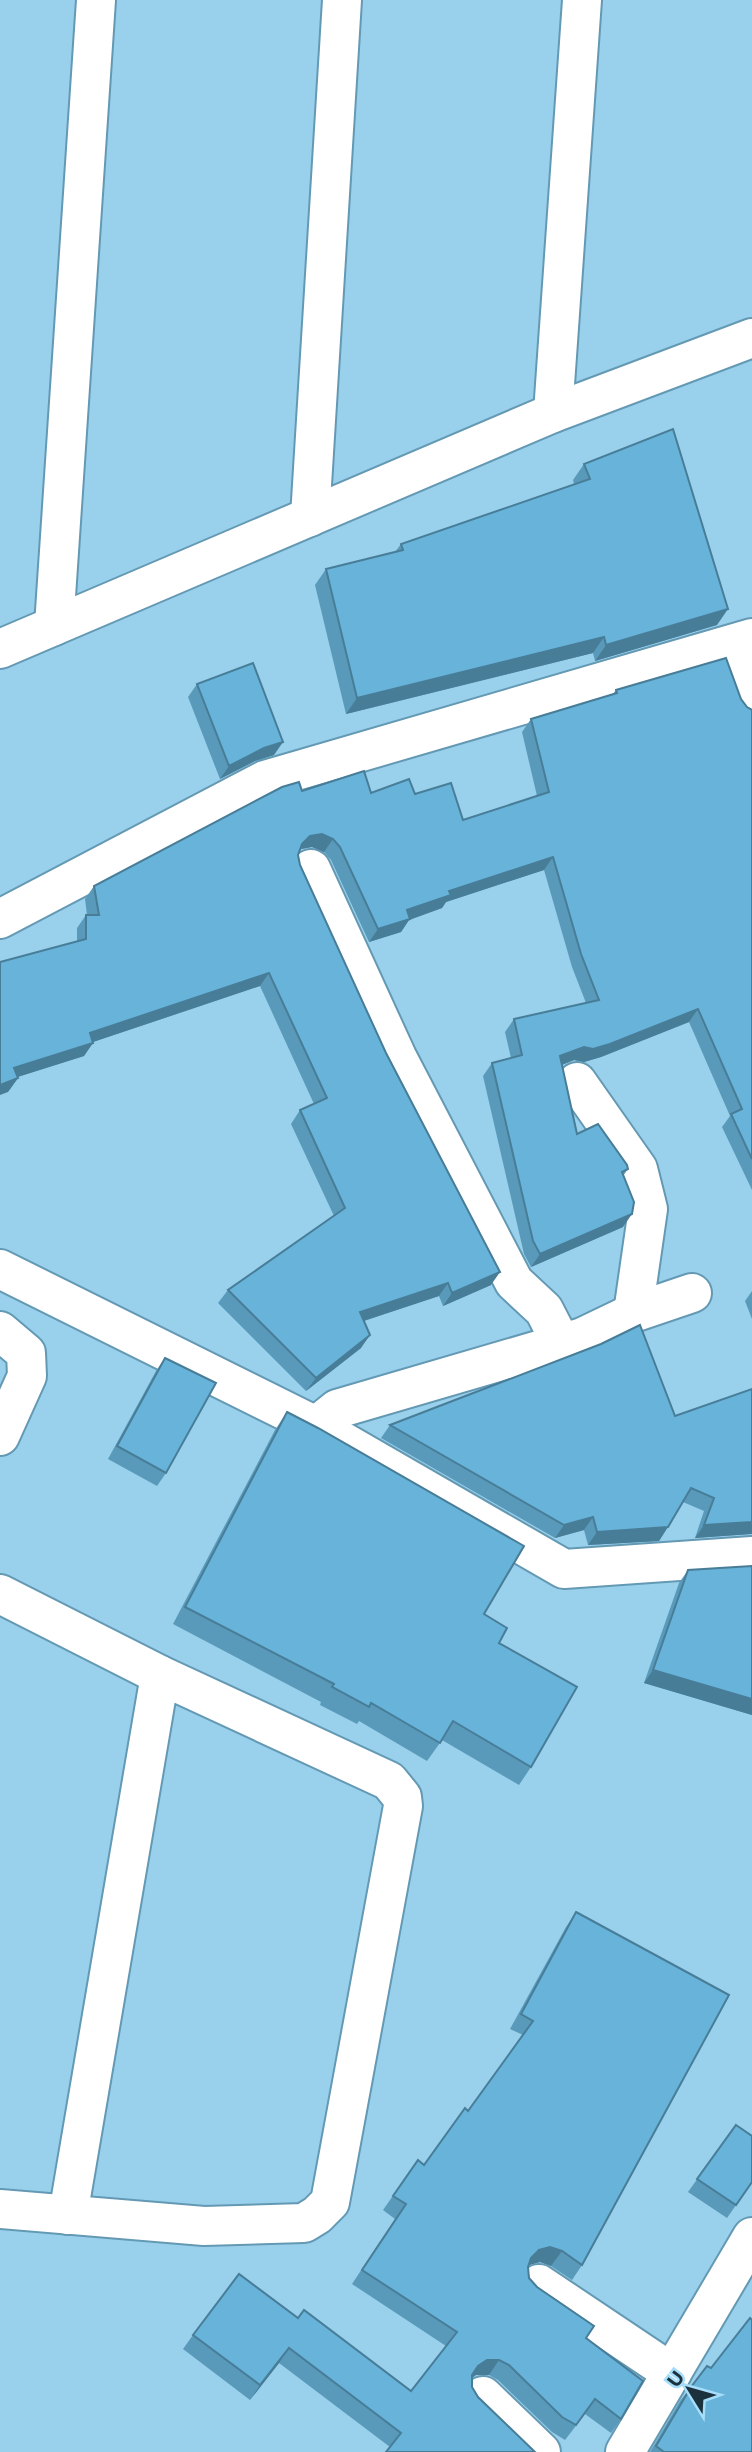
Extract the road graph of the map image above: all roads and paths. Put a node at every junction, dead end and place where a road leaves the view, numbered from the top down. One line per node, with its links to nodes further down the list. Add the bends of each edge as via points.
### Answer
1 (96, 0): 7 (street)
2 (342, 0): 6 (street)
3 (582, 0): 5 (street)
4 (752, 338): 5 (street)
5 (553, 413): 6 (street)
6 (310, 517): 7 (street)
7 (54, 626): 9 (street)
8 (741, 642): 10 (street); 12 (street, via 265,780)
9 (0, 649)
10 (752, 704)
11 (311, 869): 18 (street, via 397,1057 514,1282 544,1310)
12 (0, 919)
13 (577, 1082): 16 (street, via 638,1169 648,1209)
14 (0, 1269): 19 (street)
15 (692, 1293): 16 (street)
16 (633, 1313): 18 (street)
17 (0, 1331): 20 (street, via 26,1353 27,1376)
18 (561, 1343): 19 (street, via 337,1409)
19 (316, 1426): 21 (street, via 564,1569)
20 (0, 1436)
21 (752, 1556)
22 (0, 1594): 23 (street)
23 (160, 1675): 25 (street); 25 (street, via 389,1781 402,1797 403,1806 330,2202 304,2223 204,2226)
24 (0, 2209): 25 (street)
25 (68, 2215)
26 (752, 2237): 28 (street)
27 (539, 2284): 28 (street)
28 (672, 2372): 31 (street)
29 (483, 2396): 30 (street)
30 (541, 2452)
31 (625, 2452)

